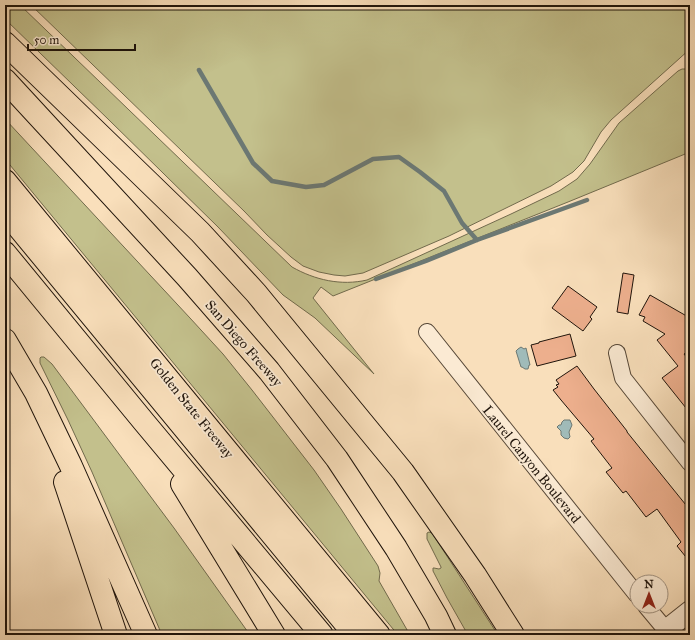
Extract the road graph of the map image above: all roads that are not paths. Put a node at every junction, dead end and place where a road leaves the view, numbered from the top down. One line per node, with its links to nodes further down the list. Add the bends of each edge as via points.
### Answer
1 (5, 43): 25 (highway, via 200,232 256,293 403,472 475,575)
2 (5, 80): 24 (highway, San Diego Freeway, via 269,370 367,503 396,548)
3 (5, 181): 23 (highway, Golden State Freeway)
4 (5, 211): 22 (highway)
5 (5, 227): 21 (highway)
6 (5, 254): 11 (highway)
7 (427, 332): 13 (street, Laurel Canyon Boulevard)
8 (5, 340): 10 (highway)
9 (618, 353): 12 (street, via 623,378)
10 (36, 393): 17 (highway); 18 (highway)
11 (144, 422): 19 (highway); 20 (highway)
12 (690, 463)
13 (629, 585)
14 (690, 611): 16 (street)
15 (652, 614): 16 (street)
16 (667, 632)
17 (116, 635)
18 (146, 635)
19 (274, 635)
20 (322, 635)
21 (342, 635)
22 (355, 635)
23 (379, 635)
24 (445, 635)
25 (513, 635)

